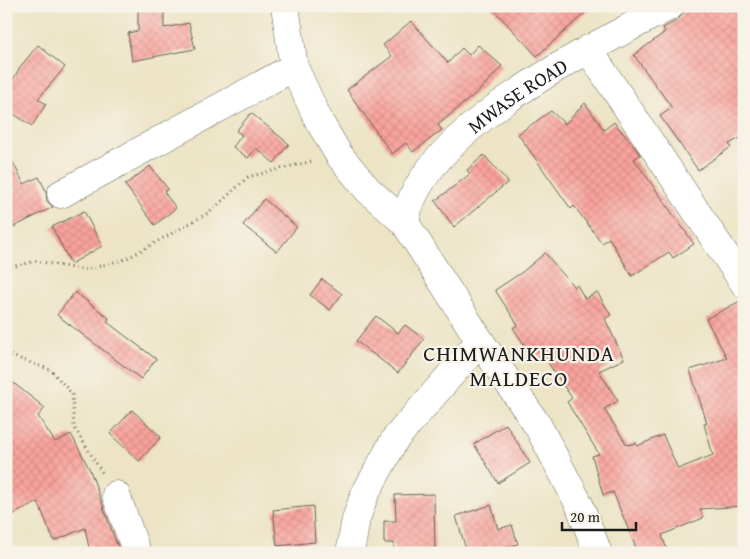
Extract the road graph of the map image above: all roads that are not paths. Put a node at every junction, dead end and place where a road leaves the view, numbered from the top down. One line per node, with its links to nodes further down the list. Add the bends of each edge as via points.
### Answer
1 (285, 6): 4 (street)
2 (670, 6): 3 (street, MWASE ROAD)
3 (588, 49): 6 (street, MWASE ROAD, via 465,132 424,176 407,207); 7 (street)
4 (294, 67): 5 (street); 6 (street, via 339,155 368,190)
5 (61, 194)
6 (405, 223): 8 (street)
7 (744, 282)
8 (480, 341): 11 (street, via 395,438 364,496); 12 (street, via 538,426 580,504)
9 (116, 495): 10 (street)
10 (138, 553)
11 (350, 553)
12 (598, 553)

